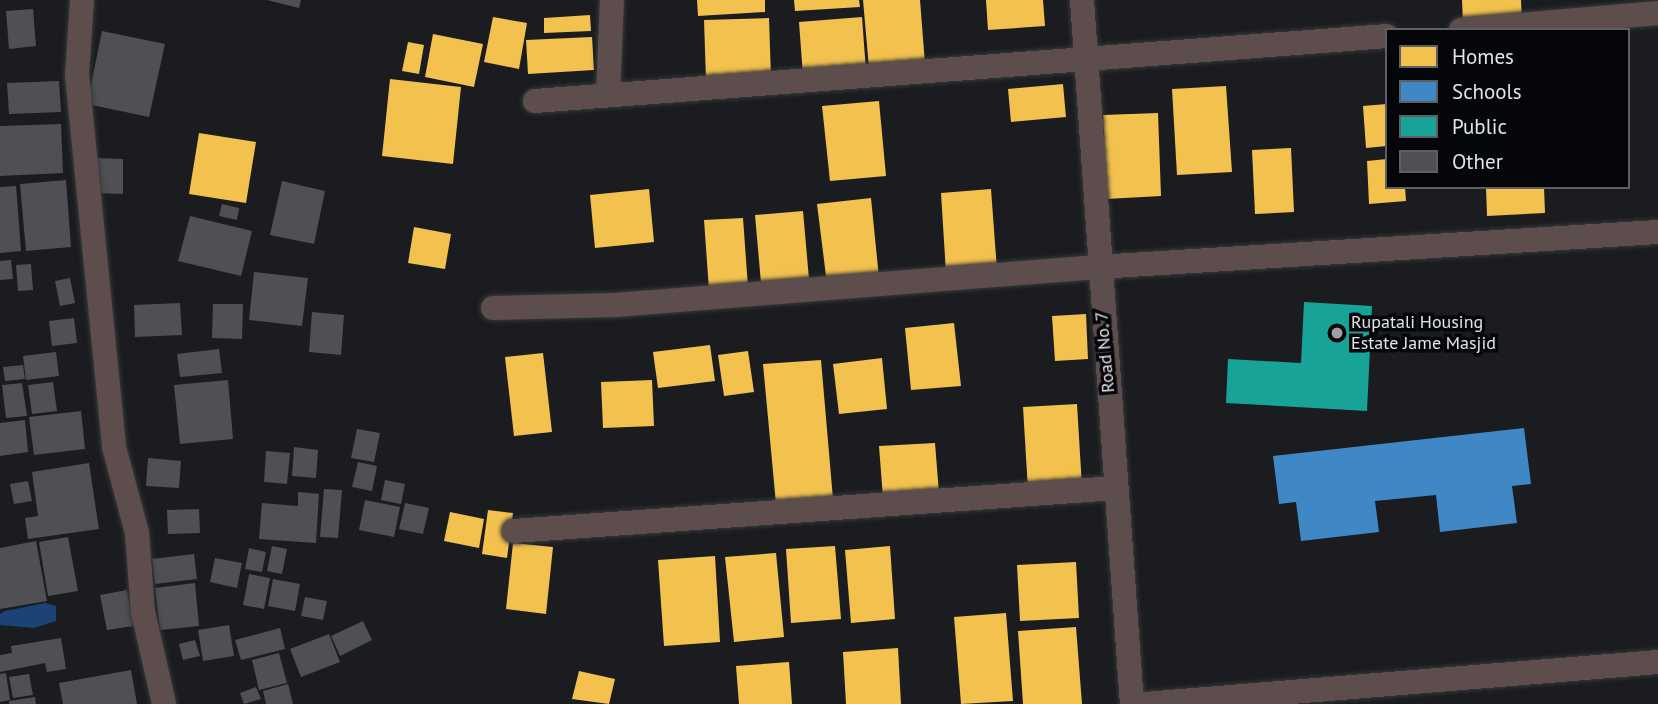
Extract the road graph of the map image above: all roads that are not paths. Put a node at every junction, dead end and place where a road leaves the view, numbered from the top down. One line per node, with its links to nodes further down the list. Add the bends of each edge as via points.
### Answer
1 (82, 0): 16 (street, via 77,75 114,447 137,533 143,612)
2 (612, 0): 8 (street)
3 (1082, 0): 7 (street, Road No. 7)
4 (1658, 13): 5 (street)
5 (1484, 28)
6 (1385, 36): 7 (street)
7 (1084, 62): 8 (street); 11 (street, Road No. 7)
8 (608, 95): 9 (street)
9 (535, 101)
10 (1658, 232): 11 (street)
11 (1098, 267): 12 (street, via 615,305); 13 (street, Road No. 7)
12 (493, 308)
13 (1116, 488): 14 (street); 17 (street, Road No. 7)
14 (514, 531)
15 (1658, 662): 18 (street)
16 (164, 704)
17 (1132, 704)
18 (1144, 704)

